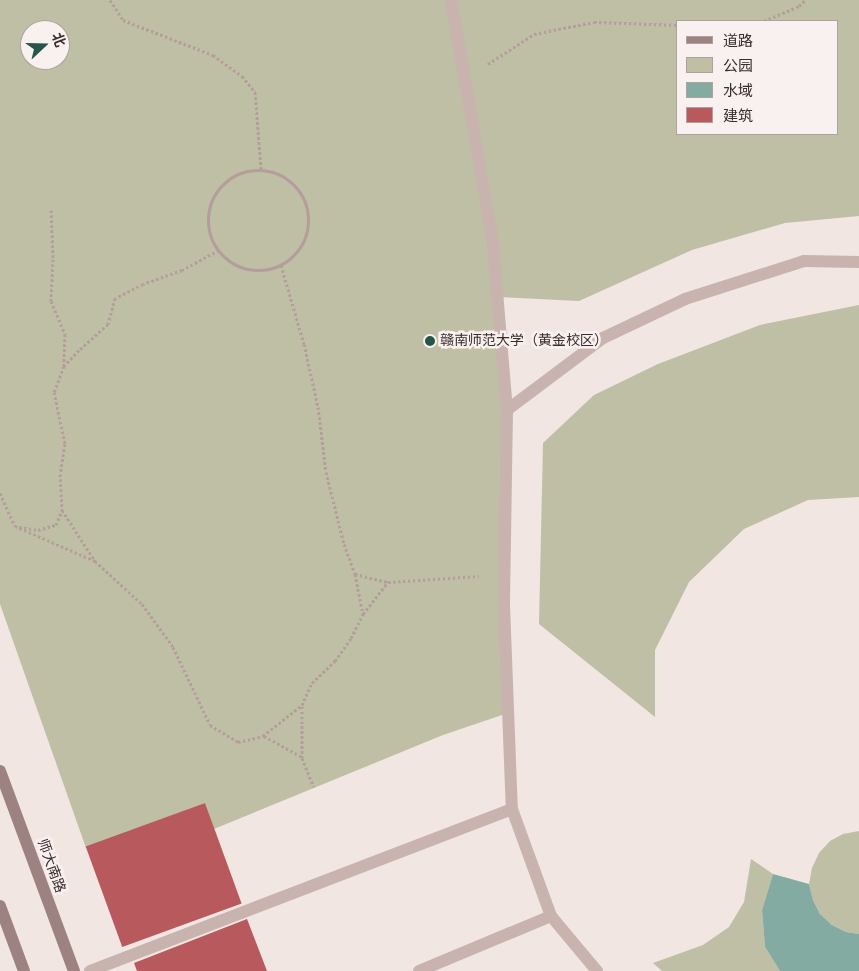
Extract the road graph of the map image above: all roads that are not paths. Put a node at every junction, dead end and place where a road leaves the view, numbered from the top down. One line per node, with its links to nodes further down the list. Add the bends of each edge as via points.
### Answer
1 (451, 0): 3 (street, via 493,244)
2 (859, 262): 3 (street, via 804,261 684,299 603,338)
3 (507, 410): 5 (street, via 504,575)
4 (0, 771): 9 (main road, 师大南路)
5 (512, 809): 7 (street); 10 (street)
6 (0, 906): 8 (main road)
7 (551, 916): 11 (street); 12 (street)
8 (24, 971)
9 (74, 971)
10 (90, 971)
11 (419, 971)
12 (597, 971)

